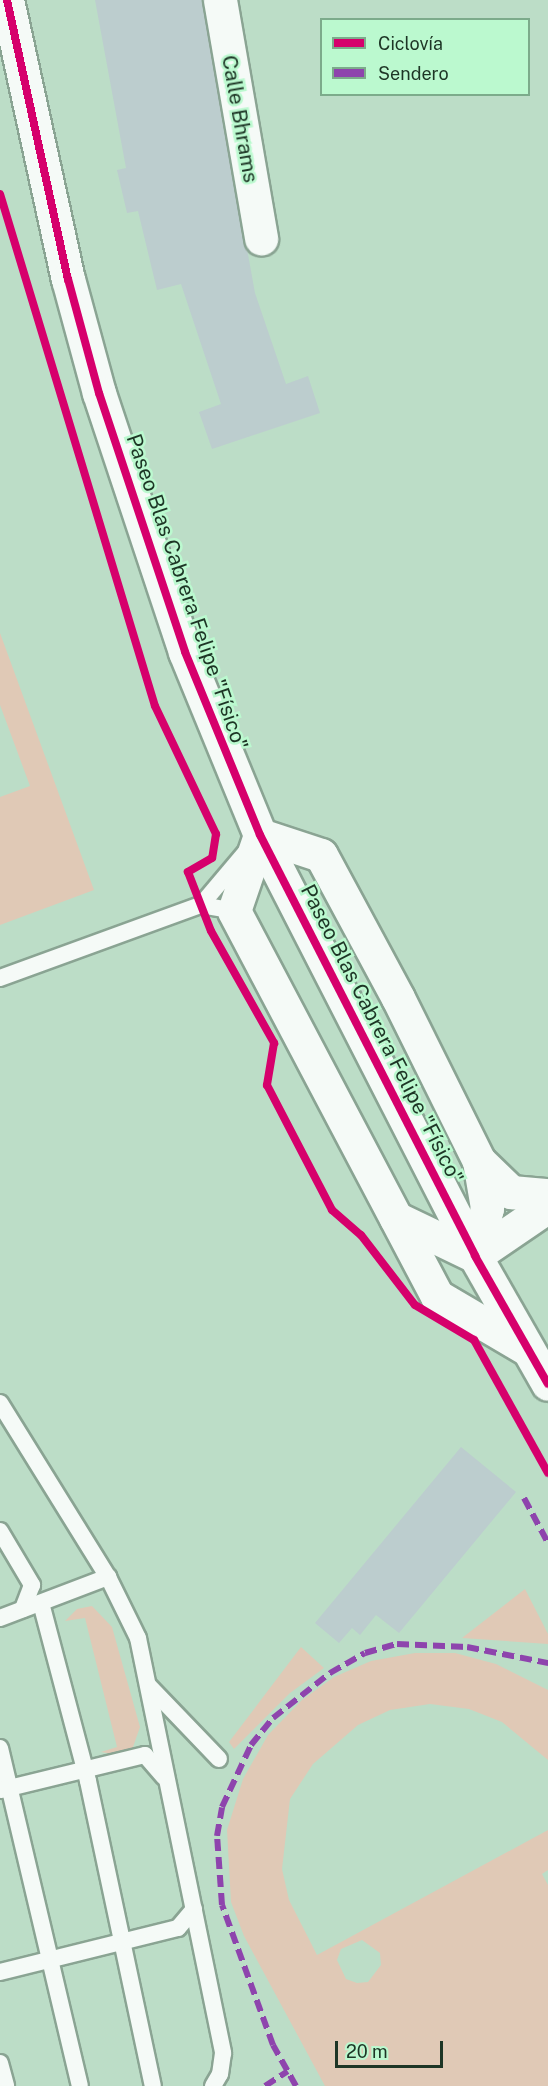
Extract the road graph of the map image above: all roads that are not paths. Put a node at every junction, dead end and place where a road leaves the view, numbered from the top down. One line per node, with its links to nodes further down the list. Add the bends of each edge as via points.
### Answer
1 (7, 0): 4 (street, Paseo Blas Cabrera Felipe "Físico", via 43,180 99,393 185,652)
2 (220, 0): 3 (street, Calle Bhrams)
3 (261, 238)
4 (260, 835): 5 (lane); 6 (street); 8 (street, Paseo Blas Cabrera Felipe "Físico", via 321,855); 12 (street, Paseo Blas Cabrera Felipe "Físico")
5 (201, 905): 6 (lane); 7 (lane)
6 (234, 911): 11 (street)
7 (0, 978)
8 (479, 1161): 9 (street, via 511,1192); 12 (street, Paseo Blas Cabrera Felipe "Físico", via 487,1208)
9 (548, 1195)
10 (548, 1206): 12 (street)
11 (396, 1218): 12 (street); 13 (street, via 437,1296)
12 (475, 1256): 13 (street, Paseo Blas Cabrera Felipe "Físico")
13 (530, 1351): 14 (street, Paseo Blas Cabrera Felipe "Físico")
14 (548, 1384)
15 (0, 1403): 17 (lane)
16 (0, 1531): 18 (lane)
17 (108, 1577): 18 (lane, via 62,1589); 19 (lane); 22 (lane, via 69,1598); 23 (lane, via 138,1638)
18 (32, 1585): 20 (lane)
19 (41, 1603): 20 (lane); 22 (lane)
20 (23, 1609): 21 (lane)
21 (0, 1618)
22 (49, 1628): 26 (lane)
23 (148, 1686): 25 (lane); 27 (lane)
24 (0, 1748): 28 (lane)
25 (219, 1760)
26 (84, 1770): 27 (lane, via 145,1755); 28 (lane); 30 (lane)
27 (168, 1784): 29 (lane)
28 (5, 1789): 31 (lane)
29 (194, 1909): 30 (lane, via 178,1928); 37 (lane, via 223,2053 220,2074)
30 (123, 1942): 31 (lane); 34 (lane)
31 (50, 1959): 32 (lane); 36 (lane)
32 (0, 1972)
33 (0, 2062): 35 (lane)
34 (154, 2085)
35 (6, 2086)
36 (80, 2086)
37 (213, 2086)

